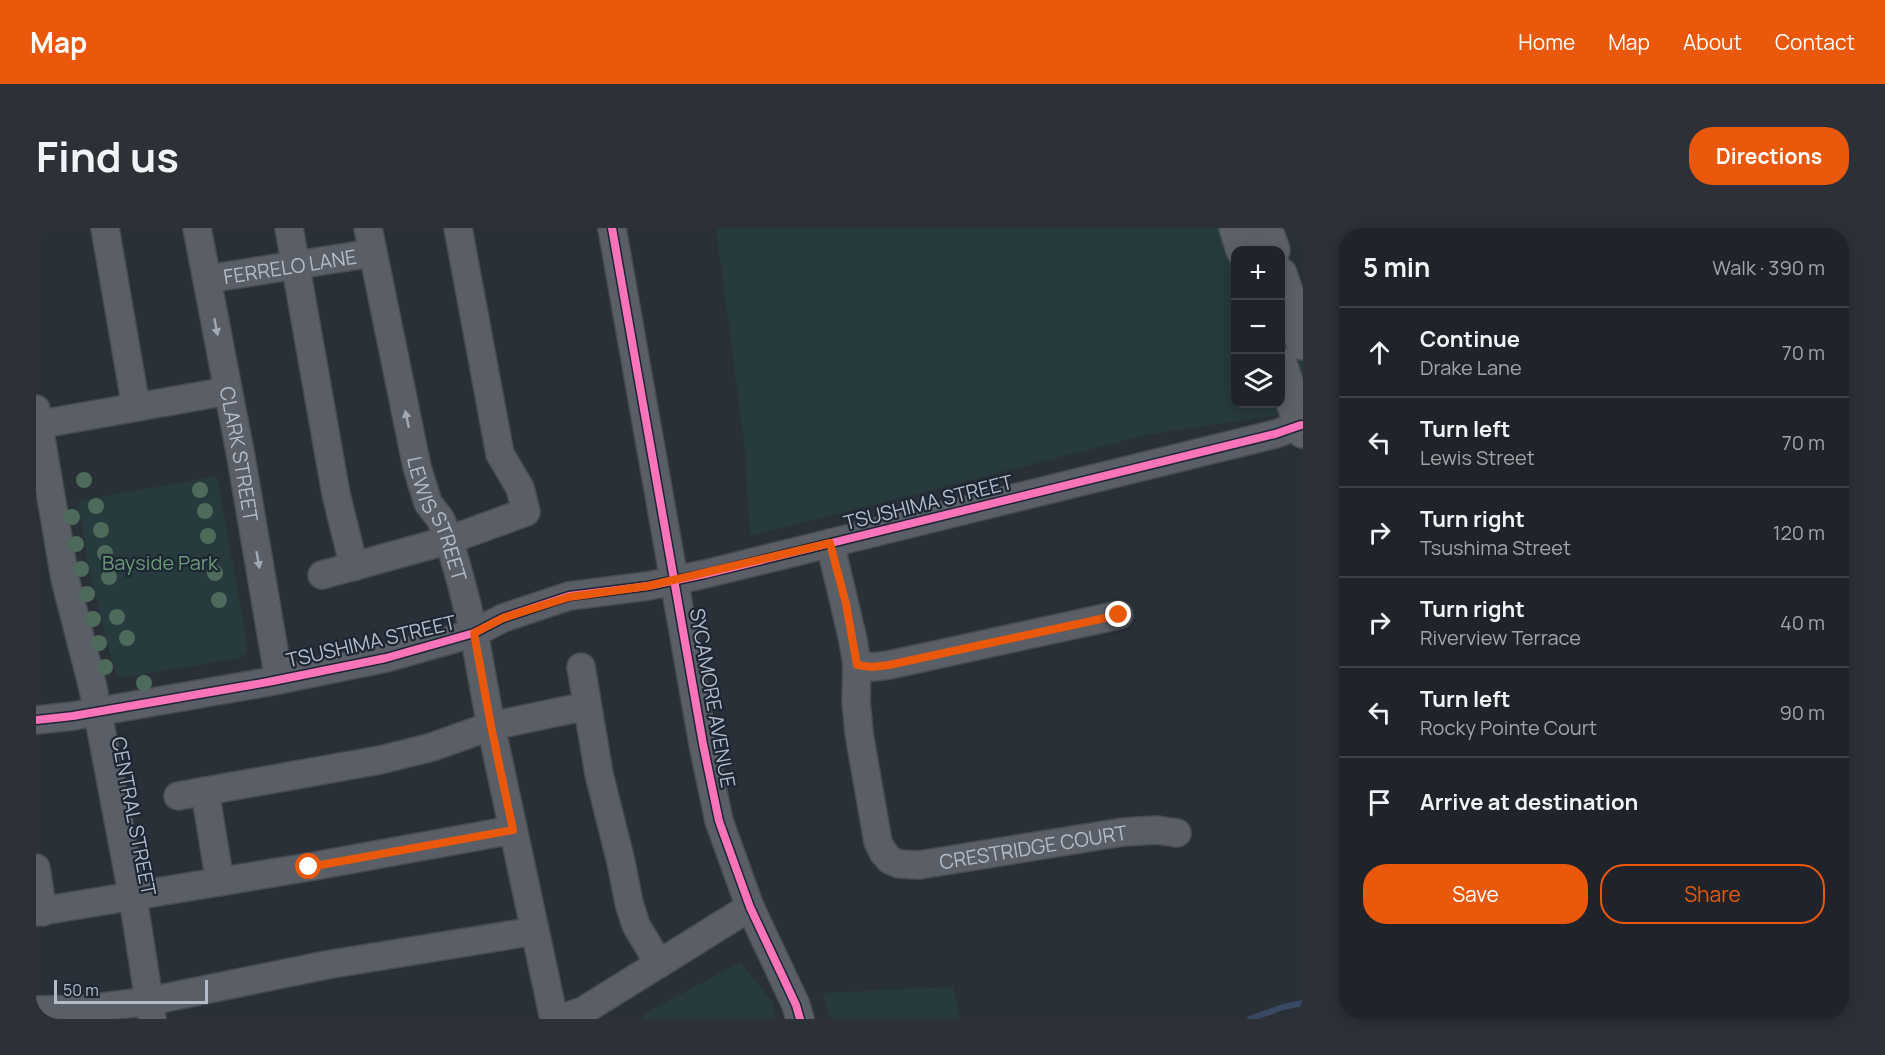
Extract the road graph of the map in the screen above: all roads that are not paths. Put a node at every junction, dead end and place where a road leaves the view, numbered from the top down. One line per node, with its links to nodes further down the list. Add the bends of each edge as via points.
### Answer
1 (105, 228): 17 (street)
2 (197, 228): 12 (street, CLARK STREET)
3 (289, 228): 11 (street)
4 (458, 228): 21 (street, via 501,454 520,488 525,512)
5 (612, 228): 25 (street, SYCAMORE AVENUE)
6 (1236, 228): 9 (main road)
7 (1265, 228): 10 (main road)
8 (371, 241): 11 (street, FERRELO LANE); 21 (street, LEWIS STREET, one-way to 8, via 428,503 417,467)
9 (1242, 246)
10 (1272, 246)
11 (296, 265): 12 (street, FERRELO LANE); 23 (street, via 336,494)
12 (207, 279): 16 (street, CLARK STREET, one-way to 16)
13 (1285, 287): 14 (main road)
14 (1303, 343)
15 (1285, 376): 19 (main road)
16 (228, 391): 17 (street); 30 (street, CLARK STREET, one-way to 30)
17 (136, 407): 18 (street)
18 (37, 420): 20 (street, CENTRAL STREET)
19 (1302, 428): 22 (street, TSUSHIMA STREET)
20 (46, 524): 32 (street, CENTRAL STREET)
21 (449, 540): 23 (street); 27 (street, LEWIS STREET)
22 (830, 543): 25 (street, TSUSHIMA STREET); 28 (street)
23 (354, 567): 24 (street)
24 (322, 576)
25 (674, 580): 27 (street, TSUSHIMA STREET, via 569,597 503,618); 42 (street, SYCAMORE AVENUE, via 719,821)
26 (1119, 615): 28 (street, via 889,665)
27 (474, 633): 30 (street, TSUSHIMA STREET, via 386,658); 34 (street, LEWIS STREET)
28 (857, 665): 38 (street, CRESTRIDGE COURT, via 859,733 876,831 890,860 919,865 1124,832)
29 (581, 667): 31 (street)
30 (279, 680): 32 (street, TSUSHIMA STREET)
31 (587, 706): 34 (street); 45 (street, via 603,796 629,903 636,925)
32 (98, 711): 33 (street, TSUSHIMA STREET); 41 (street, CENTRAL STREET)
33 (36, 720)
34 (491, 726): 35 (street, via 380,760); 37 (street, LEWIS STREET)
35 (205, 791): 36 (street); 40 (street)
36 (178, 796)
37 (513, 830): 40 (street); 44 (street, LEWIS STREET)
38 (1177, 833)
39 (36, 868): 43 (street)
40 (220, 882): 41 (street)
41 (133, 897): 43 (street); 47 (street, CENTRAL STREET)
42 (750, 907): 45 (street); 50 (street, SYCAMORE AVENUE)
43 (40, 912)
44 (535, 931): 47 (street, via 326,965); 48 (street, LEWIS STREET)
45 (659, 964): 49 (street, via 584,1011)
46 (36, 1010): 47 (street)
47 (151, 1010)
48 (554, 1019)
49 (560, 1019)
50 (800, 1019)

